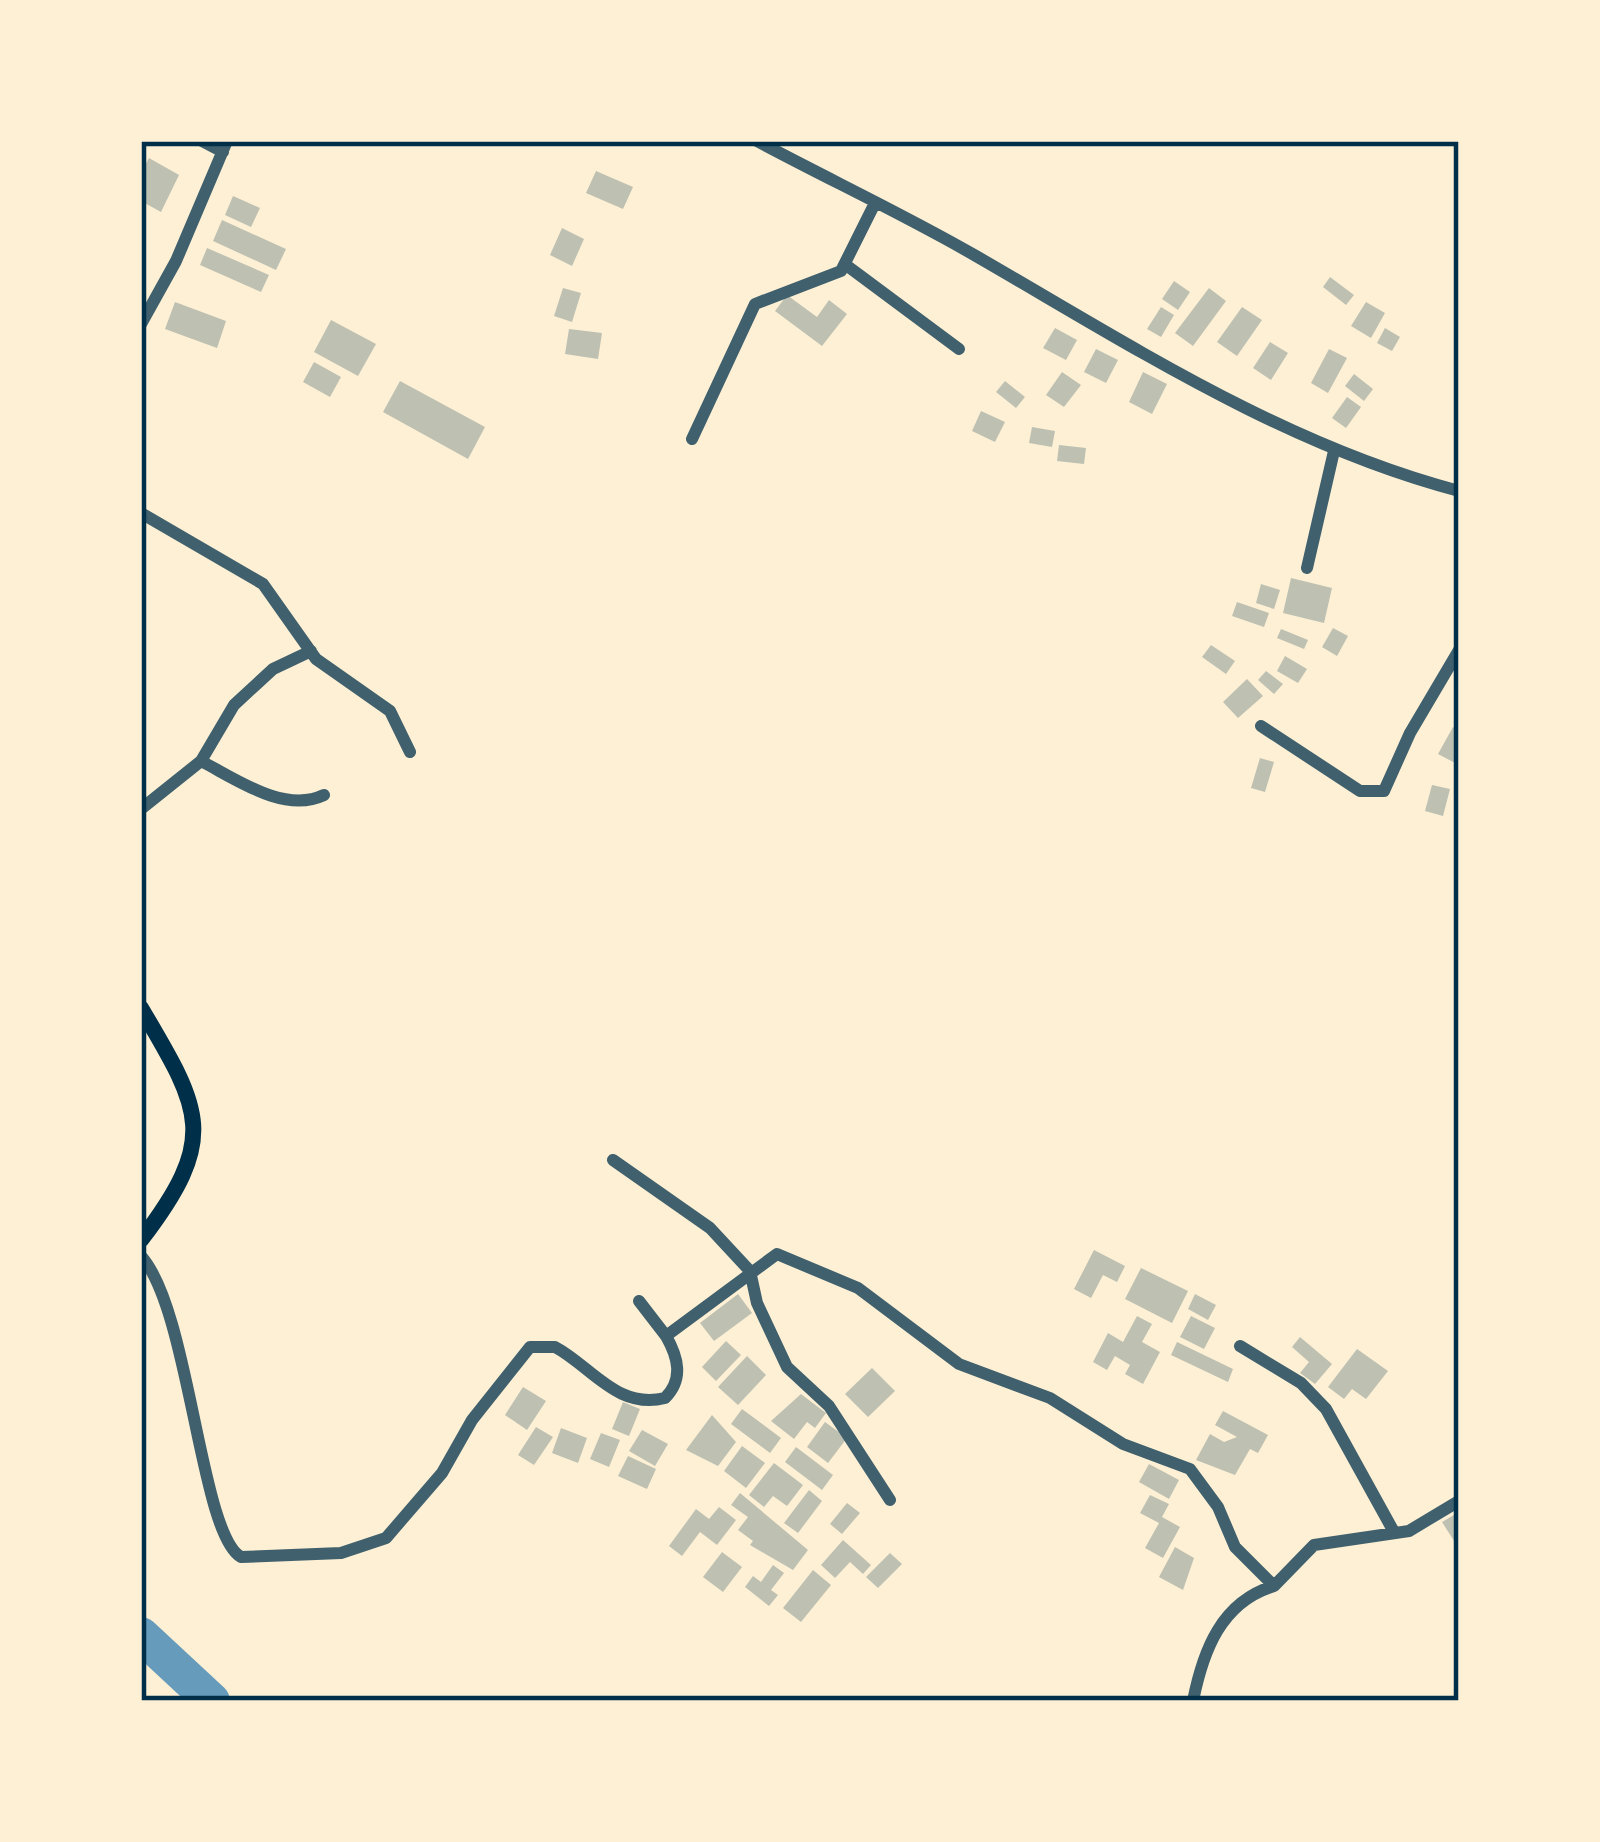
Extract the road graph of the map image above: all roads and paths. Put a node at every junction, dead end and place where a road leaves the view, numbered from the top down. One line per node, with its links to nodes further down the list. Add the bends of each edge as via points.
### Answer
1 (202, 141): 3 (street)
2 (757, 141): 4 (street)
3 (225, 147): 6 (street)
4 (874, 203): 5 (street); 9 (street)
5 (846, 265): 7 (street); 8 (street, via 755,304)
6 (141, 324)
7 (959, 349)
8 (692, 439)
9 (1334, 452): 10 (street); 12 (street)
10 (1459, 491)
11 (141, 513): 14 (street, via 263,584)
12 (1307, 568)
13 (1459, 650): 15 (street, via 1391,781 1375,794)
14 (311, 651): 16 (street, via 379,699); 17 (street, via 273,669 234,705)
15 (1262, 726)
16 (410, 752)
17 (201, 761): 18 (street, via 264,793 302,801); 19 (street)
18 (325, 795)
19 (141, 809)
20 (141, 1008): 22 (main road, via 184,1084 196,1131 188,1166)
21 (613, 1160): 24 (street, via 710,1228)
22 (141, 1240)
23 (141, 1256): 26 (street, via 183,1363 223,1538 241,1557 341,1553 386,1538 530,1346 555,1347 636,1399 664,1398 678,1371)
24 (750, 1271): 26 (street); 28 (street, via 787,1367 829,1406); 31 (street, via 777,1254 795,1257 858,1288 959,1364 1050,1398 1123,1444 1190,1469 1235,1547)
25 (638, 1301): 26 (street)
26 (666, 1336)
27 (1240, 1346): 30 (street, via 1326,1409)
28 (890, 1500)
29 (1459, 1501): 30 (street, via 1424,1525)
30 (1394, 1532): 31 (street, via 1314,1545)
31 (1274, 1586): 32 (street, via 1243,1600 1216,1630)
32 (1193, 1701)

